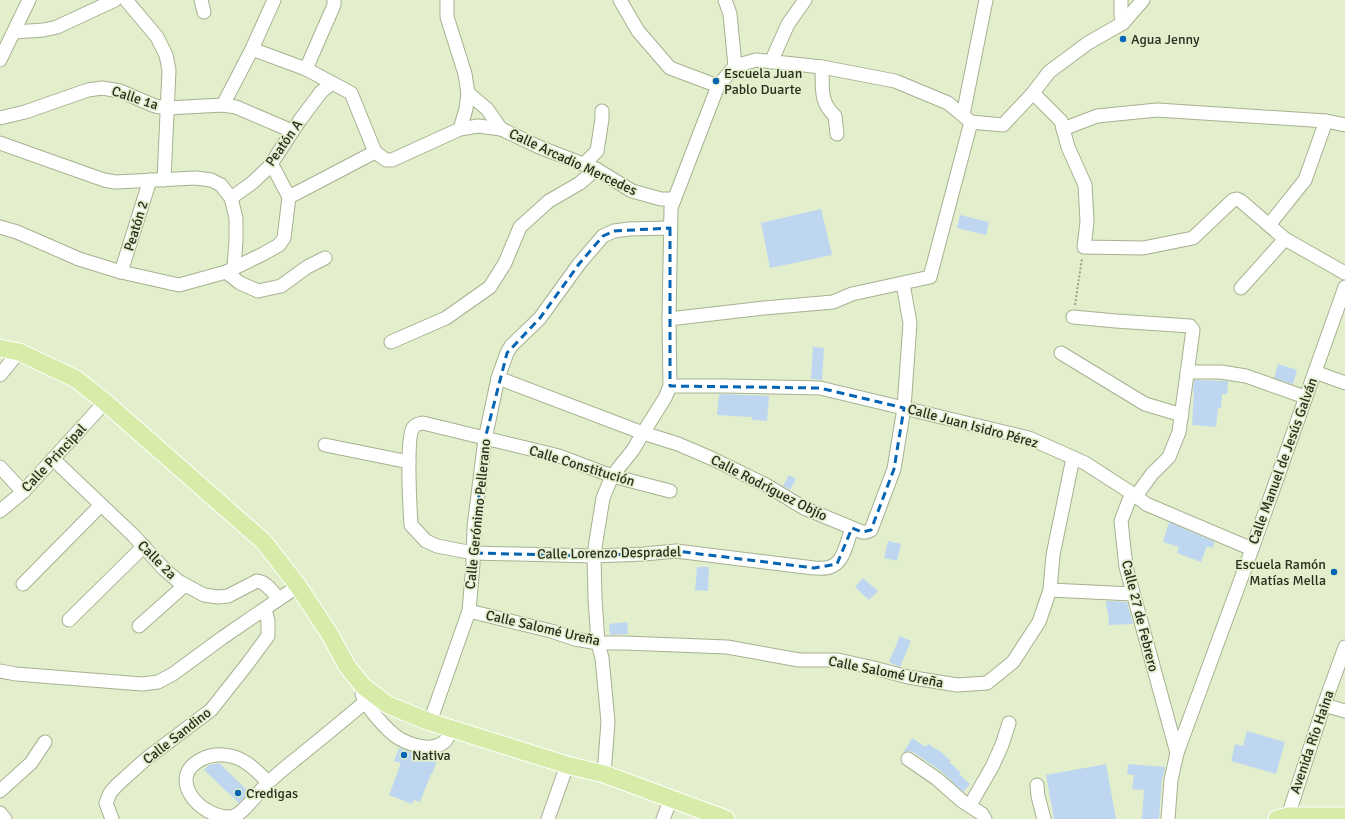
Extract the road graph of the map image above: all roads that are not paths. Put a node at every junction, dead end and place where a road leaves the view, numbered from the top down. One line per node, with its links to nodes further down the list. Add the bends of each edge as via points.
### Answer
1 (29, 0): 14 (street)
2 (116, 0): 14 (street, via 57,27)
3 (126, 0): 26 (street, via 157,37 166,55 169,70)
4 (274, 0): 15 (street)
5 (334, 0): 20 (street)
6 (447, 0): 23 (street, via 447,17 465,74)
7 (620, 0): 22 (street, via 638,31 670,68)
8 (725, 0): 18 (street, via 730,14)
9 (805, 0): 17 (street, via 788,24)
10 (986, 0): 29 (street)
11 (1121, 0): 13 (street)
12 (1143, 0): 13 (street)
13 (1123, 23): 24 (street, via 1088,43 1049,72)
14 (14, 32): 16 (street)
15 (252, 49): 20 (street); 25 (street)
16 (0, 60)
17 (771, 62): 18 (street, via 756,60); 19 (street)
18 (735, 66): 22 (street)
19 (822, 68): 29 (street, via 895,81 948,103); 36 (street, via 823,99 835,116)
20 (306, 69): 21 (street)
21 (332, 83): 35 (street, Peatón A, via 321,92); 38 (street, via 352,93)
22 (718, 86): 46 (street)
23 (468, 93): 32 (street); 33 (street, via 487,109)
24 (1033, 93): 29 (street, via 1002,125); 34 (street, via 1061,121)
25 (223, 105): 26 (street, Calle 1a); 35 (street, Calle 1a, via 236,107)
26 (167, 108): 28 (street, Calle 1a, via 102,88 88,90 25,112); 43 (street)
27 (602, 111): 40 (street, via 597,151)
28 (1, 116)
29 (967, 119): 55 (street, via 931,275)
30 (1326, 121): 31 (street); 34 (street, via 1157,110 1097,116); 47 (street, via 1304,180)
31 (1345, 124)
32 (460, 129): 33 (street, Calle Arcadio Mercedes, via 478,126); 38 (street, Calle Arcadio Mercedes, via 392,160 386,160)
33 (501, 129): 40 (street, Calle Arcadio Mercedes)
34 (1063, 129): 47 (street, via 1085,185 1087,222 1084,247 1143,248 1193,238 1237,199)
35 (292, 131): 39 (street, Peatón A)
36 (837, 134)
37 (0, 143): 42 (street, via 104,180)
38 (375, 152): 44 (street)
39 (271, 163): 44 (street); 45 (street, Peatón A, via 252,183)
40 (584, 164): 41 (street, Calle Arcadio Mercedes)
41 (596, 169): 46 (street, Calle Arcadio Mercedes, via 632,191 661,200); 60 (street, via 580,183 549,201 520,226 505,263 490,287 446,318)
42 (150, 180): 43 (street); 53 (street, Peatón 2)
43 (164, 180): 45 (street, via 211,180 221,185)
44 (289, 197): 52 (street, via 284,238 279,245)
45 (230, 198): 52 (street, via 236,218 236,240)
46 (674, 199): 49 (street)
47 (1269, 225): 50 (street)
48 (0, 227): 53 (street, via 79,259)
49 (670, 228): 59 (street); 67 (street, Calle Gerónimo Pellerano, via 628,228 603,236 540,318 511,346)
50 (1285, 239): 54 (street); 57 (street)
51 (325, 258): 52 (street, via 307,267 281,286 258,291 240,283)
52 (230, 270): 53 (street, via 179,286)
53 (121, 272)
54 (1345, 273)
55 (903, 284): 59 (street, via 852,294 832,302); 72 (street, Calle Rodríguez Objío, via 910,322)
56 (1345, 287): 65 (street, Calle Manuel de Jesús Galván)
57 (1241, 288)
58 (1073, 317): 64 (street, Calle 27 de Febrero, via 1190,326 1192,328)
59 (668, 319): 69 (street)
60 (391, 342)
61 (0, 348): 62 (main road)
62 (19, 352): 66 (street); 71 (main road, via 76,379)
63 (1061, 353): 73 (street, via 1145,404)
64 (1187, 372): 70 (street, via 1221,372 1246,376); 73 (street, Calle 27 de Febrero)
65 (1316, 372): 68 (street); 70 (street, Calle Manuel de Jesús Galván)
66 (0, 375)
67 (498, 378): 74 (street, Calle Rodríguez Objío); 75 (street, Calle Gerónimo Pellerano)
68 (1345, 383)
69 (670, 386): 72 (street, Calle Juan Isidro Pérez, via 820,388); 74 (street)
70 (1306, 397): 89 (street, Calle Manuel de Jesús Galván)
71 (105, 402): 78 (street, Calle Principal); 94 (main road, via 264,542)
72 (904, 408): 77 (street, Calle Juan Isidro Pérez, via 1029,438); 87 (street, Calle Rodríguez Objío, via 894,469 871,530 862,532)
73 (1182, 415): 84 (street, Calle 27 de Febrero, via 1179,432 1169,457)
74 (643, 433): 81 (street); 87 (street, Calle Rodríguez Objío, via 713,459 804,508)
75 (485, 439): 79 (street, Calle Constitución, via 423,423 416,425 412,429); 81 (street, Calle Constitución, via 559,456); 90 (street, Calle Gerónimo Pellerano)
76 (325, 445): 79 (street)
77 (1073, 458): 84 (street, Calle Juan Isidro Pérez); 95 (street, Calle Salomé Ureña, via 1053,555)
78 (53, 459): 83 (street, Calle Principal); 85 (street, Calle 2a)
79 (409, 462): 90 (street, Calle Lorenzo Despradel, via 411,525 426,540 437,546)
80 (0, 467): 83 (street)
81 (612, 476): 82 (street, Calle Constitución); 91 (street, via 603,498)
82 (670, 491)
83 (23, 492): 86 (street, Calle Principal)
84 (1136, 496): 89 (street, Calle Juan Isidro Pérez, via 1146,504); 96 (street, Calle 27 de Febrero, via 1129,500 1121,521 1126,567)
85 (101, 505): 88 (street, Calle 2a); 92 (street)
86 (0, 511)
87 (852, 528): 91 (street, Calle Lorenzo Despradel, via 837,564 828,568 676,551)
88 (144, 546): 93 (street, Calle 2a, via 164,569); 100 (street)
89 (1252, 549): 112 (street, Calle Manuel de Jesús Galván)
90 (473, 553): 91 (street, Calle Lorenzo Despradel); 99 (street, Calle Gerónimo Pellerano)
91 (594, 556): 102 (street)
92 (23, 584)
93 (185, 585): 97 (street, Calle 2a, via 204,595 218,597 228,596 260,582); 101 (street)
94 (298, 586): 97 (street); 105 (main road)
95 (1050, 590): 96 (street); 102 (street, Calle Salomé Ureña, via 1039,622 1013,662 987,683 957,685 908,677 838,660 799,660 727,647)
96 (1133, 594): 112 (street, Calle 27 de Febrero)
97 (279, 599): 98 (street)
98 (265, 609): 104 (street, via 158,682 142,684); 125 (street, Calle Sandino, via 268,636 211,710 146,759 110,793 106,803)
99 (468, 611): 102 (street, Calle Salomé Ureña); 108 (street, Calle Gerónimo Pellerano)
100 (68, 620)
101 (138, 626)
102 (598, 643): 115 (street, via 602,658 608,722)
103 (1345, 647): 106 (street, Avenida Río Haina)
104 (0, 671)
105 (364, 694): 108 (main road); 110 (street, via 376,717 399,739 424,748 438,746 446,741); 116 (street)
106 (1324, 705): 107 (street); 123 (street, Avenida Río Haina)
107 (1345, 711)
108 (430, 722): 110 (main road)
109 (1008, 724): 120 (street, via 992,767)
110 (451, 729): 114 (main road)
111 (45, 742): 118 (street, via 31,763)
112 (1177, 753): 131 (street, Calle Manuel de Jesús Galván, via 1171,780)
113 (908, 759): 120 (street)
114 (566, 765): 115 (main road); 126 (street)
115 (604, 774): 119 (main road)
116 (268, 782): 116 (street, via 248,763 220,754 195,763 188,773 186,786 191,798 199,807 211,814 234,817)
117 (1037, 785): 130 (street)
118 (0, 791)
119 (671, 799): 127 (street); 128 (main road)
120 (970, 805): 129 (street)
121 (0, 813): 124 (street)
122 (1345, 816): 123 (main road)
123 (1283, 817)
124 (5, 819)
125 (112, 819)
126 (548, 819)
127 (663, 819)
128 (726, 819)
129 (985, 819)
130 (1044, 819)
131 (1168, 819)

